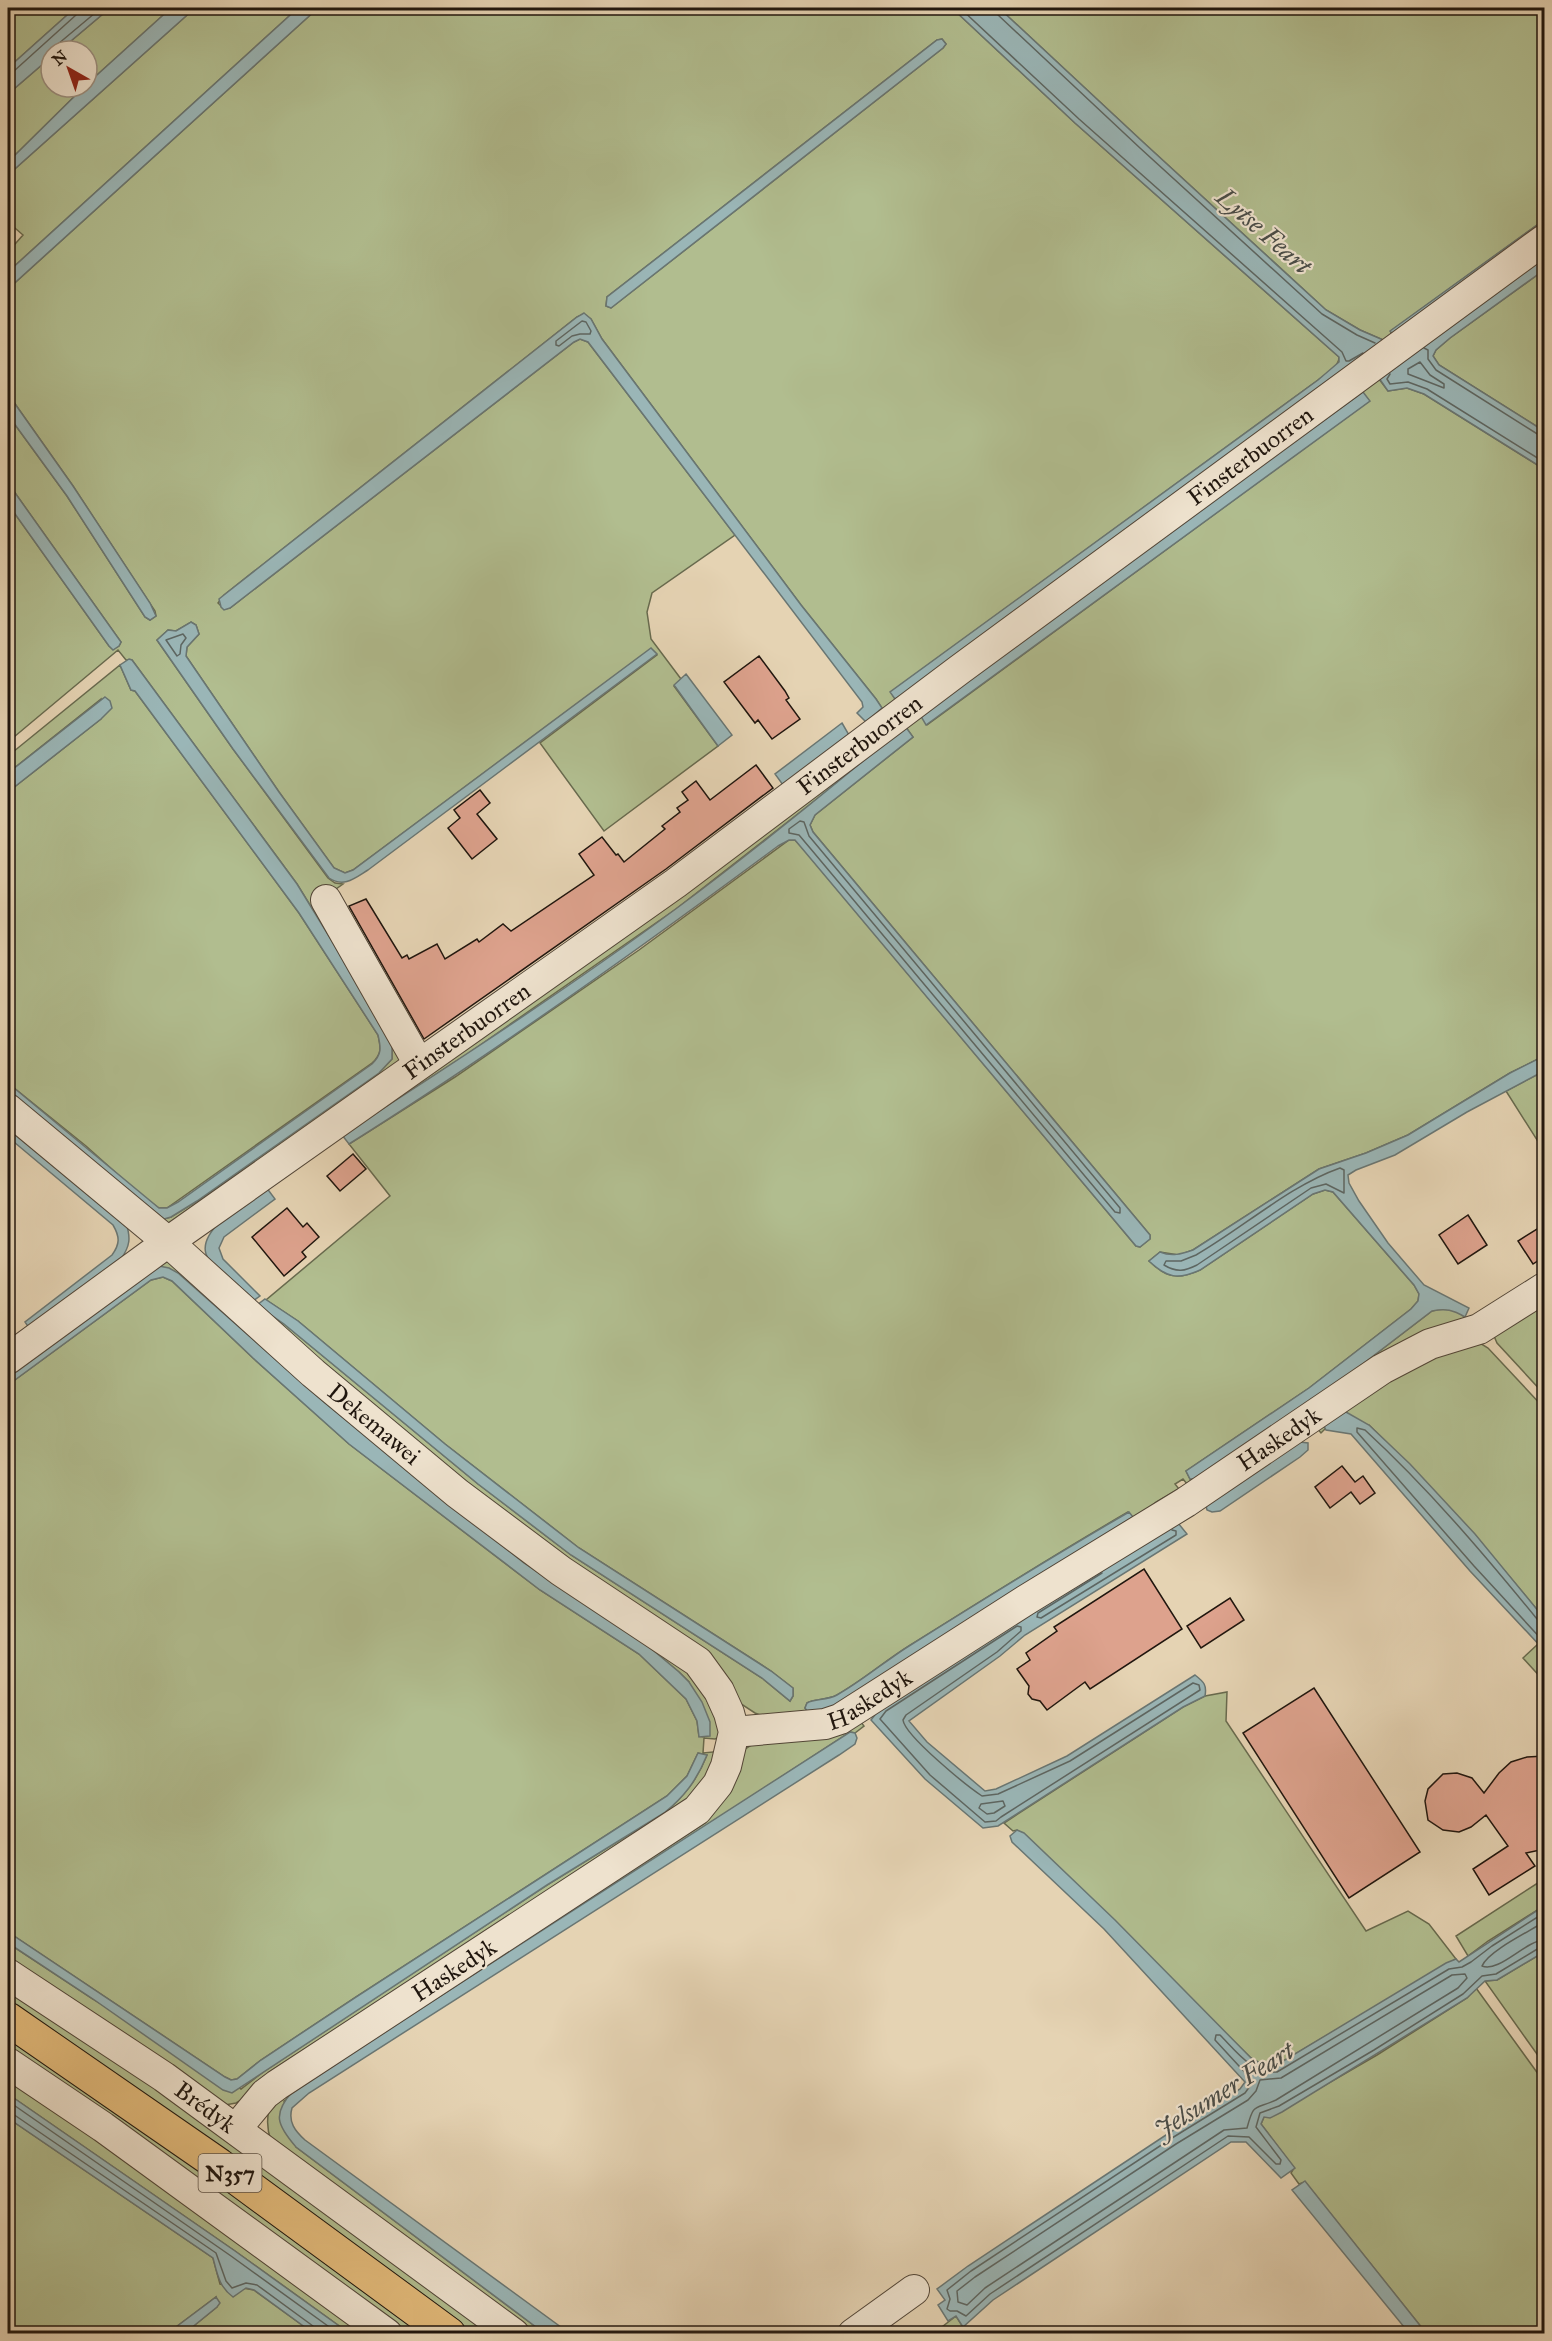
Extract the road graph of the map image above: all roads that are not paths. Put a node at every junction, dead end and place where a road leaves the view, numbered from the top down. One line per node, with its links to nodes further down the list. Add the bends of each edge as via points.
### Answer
1 (1545, 240): 3 (street, Finsterbuorren, via 676,883)
2 (326, 900): 3 (street)
3 (419, 1064): 5 (street, Finsterbuorren)
4 (8, 1109): 5 (street, Dekemawei)
5 (168, 1242): 7 (street, Finsterbuorren); 8 (street, Dekemawei, via 322,1380 457,1493 561,1571 698,1662 719,1691)
6 (1545, 1288): 8 (street, Haskedyk, via 1479,1329 1430,1344 1382,1369 1186,1502 840,1719 825,1724)
7 (8, 1359)
8 (734, 1732): 12 (street, Haskedyk, via 718,1784 697,1810 277,2085)
9 (8, 1974): 12 (street, Brédyk)
10 (8, 2019): 15 (main road, Brédyk / N357, via 210,2158)
11 (8, 2063): 14 (street, via 103,2127)
12 (236, 2129): 16 (street, Brédyk)
13 (914, 2290): 17 (street)
14 (387, 2334)
15 (449, 2334)
16 (514, 2334)
17 (853, 2334)

